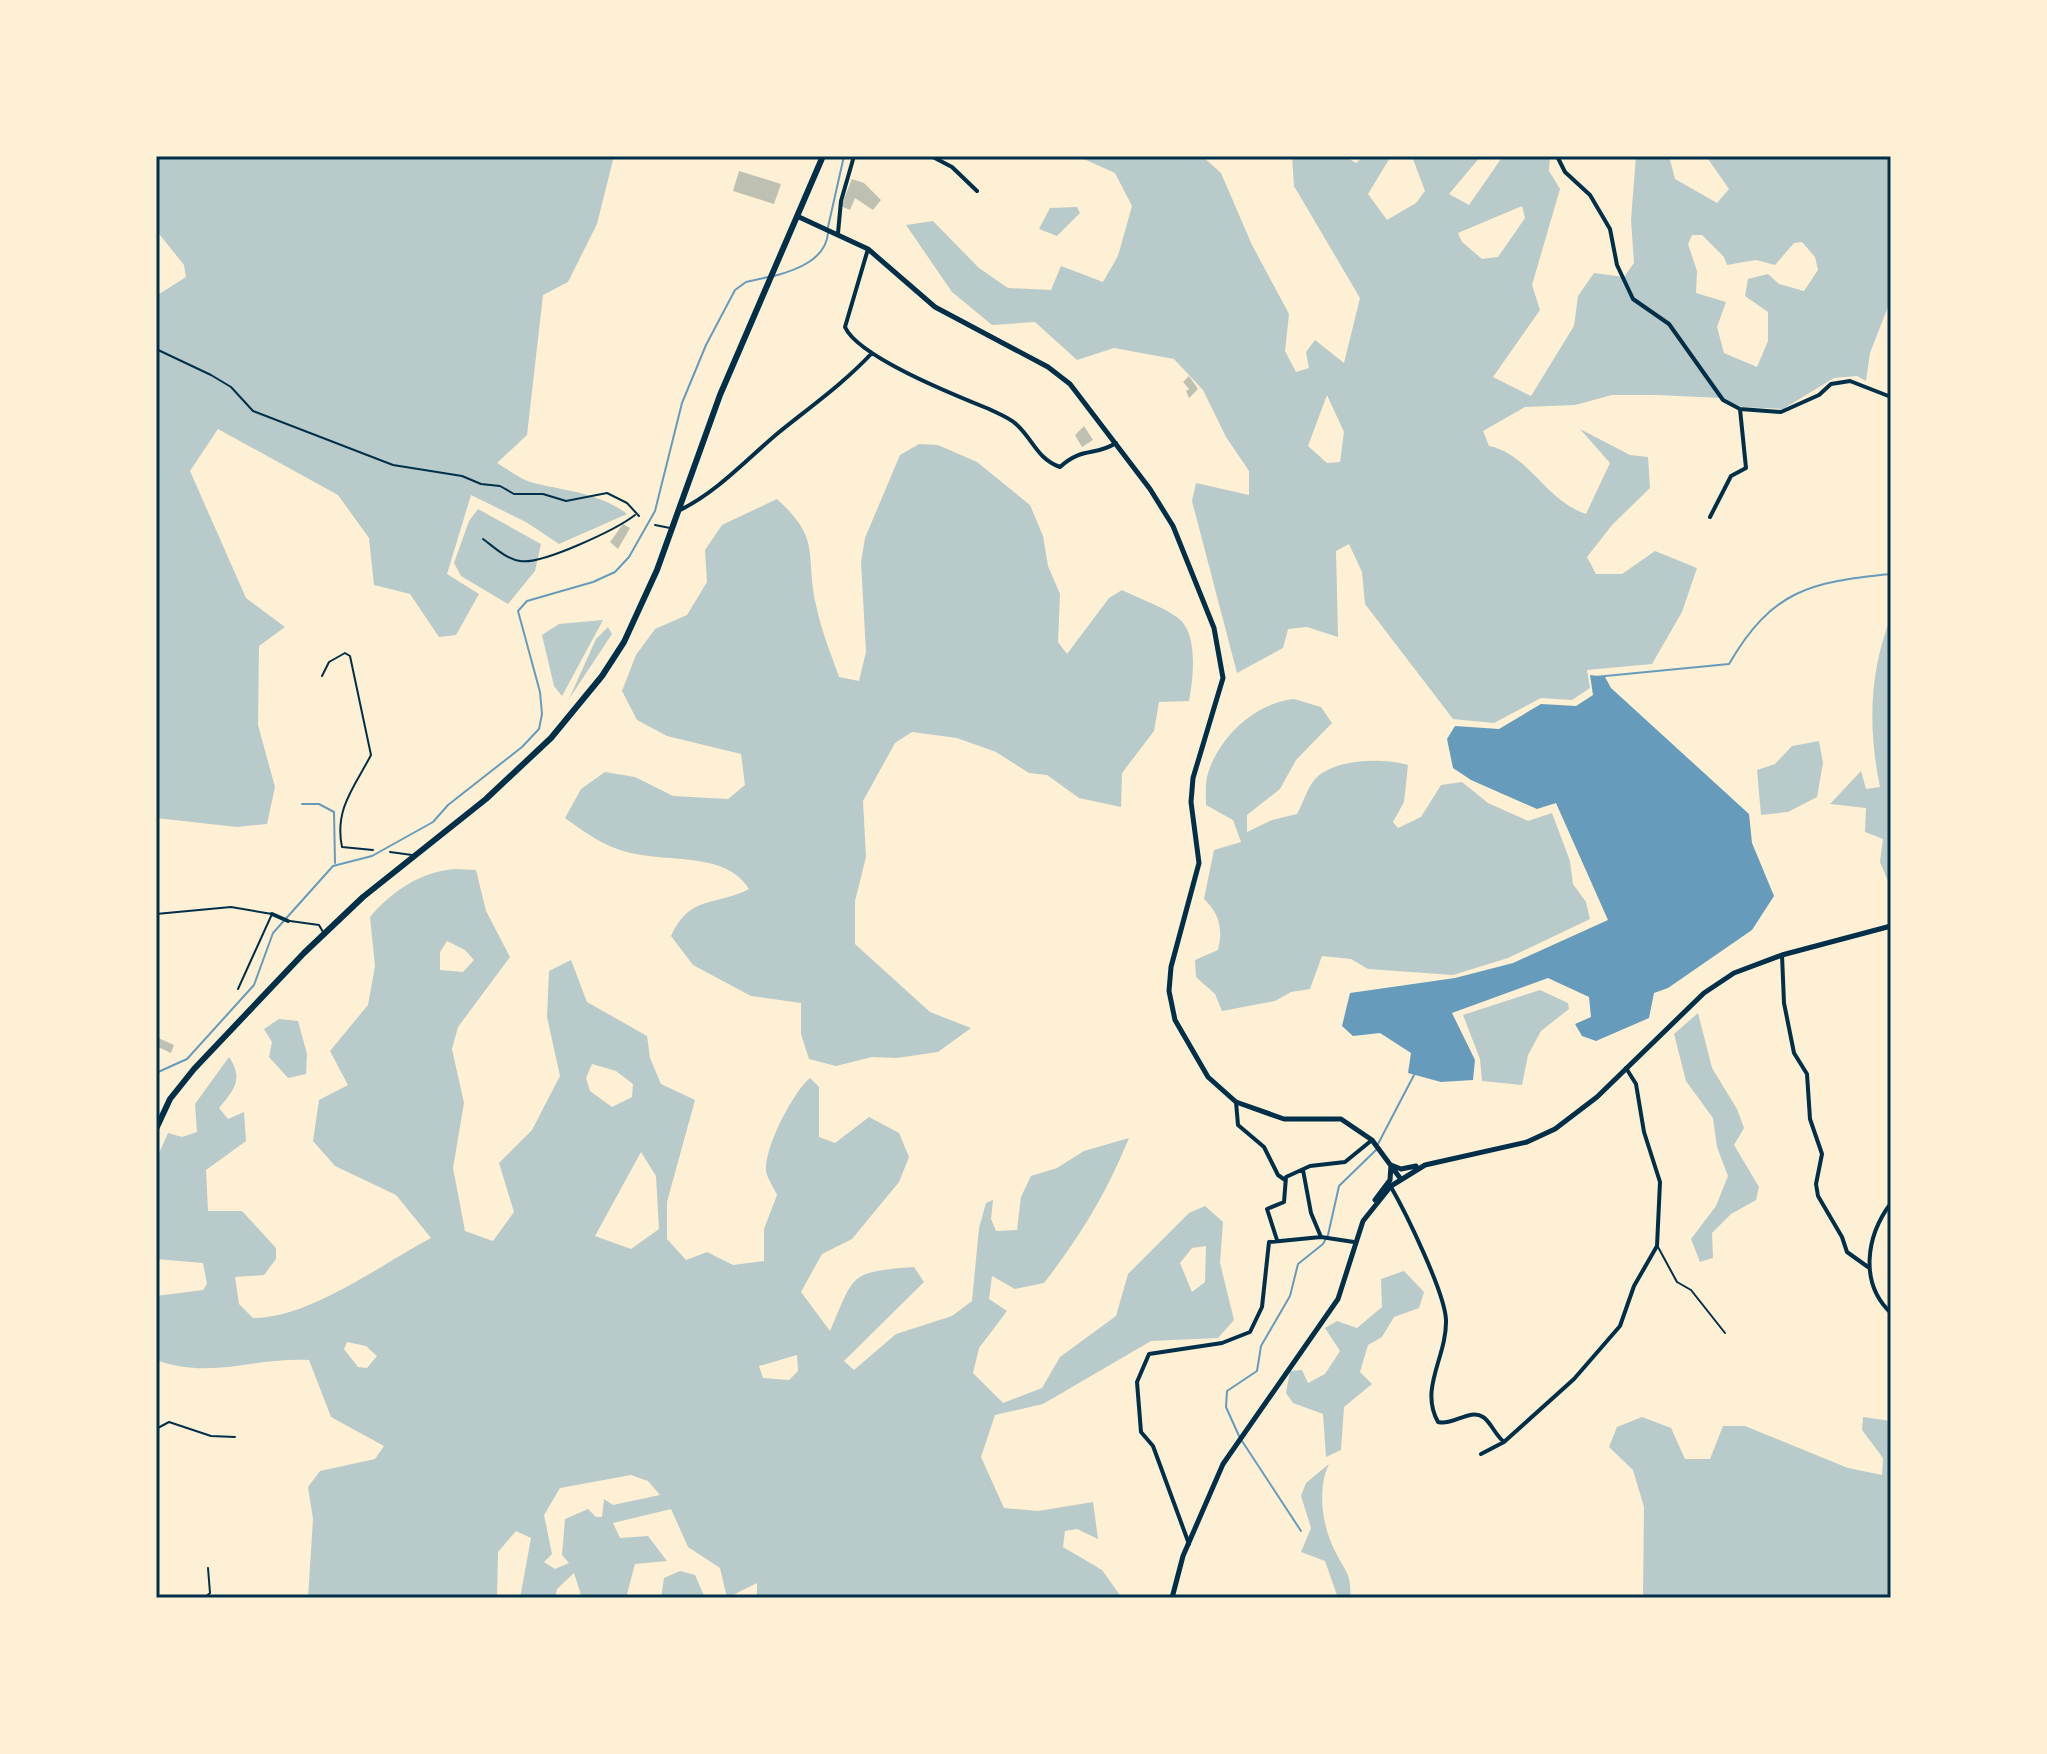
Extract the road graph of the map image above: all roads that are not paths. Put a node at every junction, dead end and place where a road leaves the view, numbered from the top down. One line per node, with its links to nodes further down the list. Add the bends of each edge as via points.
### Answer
1 (823, 156): 6 (main road)
2 (854, 156): 7 (street)
3 (931, 156): 5 (street)
4 (1557, 156): 12 (street, via 1610,229 1617,265 1633,299 1669,324 1723,400)
5 (977, 191)
6 (799, 217): 7 (street); 14 (main road, via 720,395)
7 (835, 232): 8 (street)
8 (868, 249): 10 (street, via 845,327); 13 (street, via 935,307 1070,384)
9 (156, 349): 18 (lane, via 231,387 253,411 393,465 566,501 607,493 637,515 588,542 523,562)
10 (872, 353): 13 (street, via 1016,424 1047,462 1060,467 1076,453); 14 (street, via 846,382 697,502)
11 (1891, 397): 12 (street, via 1858,382 1842,381 1781,412)
12 (1740, 409): 15 (street, via 1746,468 1731,476)
13 (1116, 443): 31 (street, via 1173,526 1221,652 1223,678 1193,778 1196,883 1169,991 1188,1046 1208,1077)
14 (680, 510): 17 (main road)
15 (1710, 517)
16 (655, 525): 17 (lane)
17 (673, 529): 22 (main road, via 624,642 578,707 486,799)
18 (483, 539)
19 (322, 676): 20 (lane, via 335,658 350,656 371,755 341,810 340,837 342,847)
20 (373, 850)
21 (390, 852): 22 (lane)
22 (414, 855): 27 (main road)
23 (156, 914): 24 (lane, via 231,907)
24 (272, 914): 25 (street); 29 (lane)
25 (288, 921): 27 (lane, via 319,925)
26 (1891, 926): 28 (street)
27 (324, 934): 32 (main road, via 194,1069)
28 (1782, 955): 30 (street, via 1711,988); 47 (street, via 1794,1053 1807,1074 1810,1119 1822,1154 1818,1196 1847,1252)
29 (238, 989)
30 (1626, 1068): 35 (street, via 1540,1138); 46 (street, via 1636,1084 1660,1182)
31 (1236, 1102): 34 (street, via 1284,1119 1341,1119); 39 (street, via 1238,1125 1264,1147)
32 (158, 1120): 33 (main road)
33 (156, 1129)
34 (1373, 1141): 36 (street); 37 (street, via 1345,1162)
35 (1436, 1161): 36 (street, via 1405,1169); 38 (street)
36 (1391, 1165): 38 (street); 42 (street, via 1390,1180)
37 (1303, 1170): 39 (street); 43 (street, via 1311,1213)
38 (1400, 1178): 40 (street)
39 (1285, 1180): 44 (street, via 1284,1202 1267,1209)
40 (1391, 1186): 42 (street); 52 (street, via 1411,1222 1446,1318 1429,1403 1438,1422 1447,1425 1472,1414 1482,1416)
41 (1891, 1203): 47 (street)
42 (1373, 1206): 45 (street)
43 (1322, 1237): 44 (street); 45 (street)
44 (1278, 1241): 54 (street, via 1269,1242 1262,1307 1250,1332 1222,1343 1149,1354 1137,1382 1141,1432 1153,1446)
45 (1354, 1242): 54 (street, via 1338,1299 1237,1443)
46 (1657, 1246): 49 (lane, via 1677,1282 1691,1290); 52 (street, via 1634,1286 1620,1326 1574,1379)
47 (1868, 1267): 48 (street, via 1872,1286)
48 (1891, 1313)
49 (1725, 1333)
50 (156, 1429): 51 (lane, via 179,1423 211,1436)
51 (235, 1437)
52 (1504, 1442): 53 (street)
53 (1481, 1454)
54 (1189, 1544): 57 (street)
55 (208, 1568): 56 (lane, via 210,1593)
56 (204, 1598)
57 (1172, 1598)

